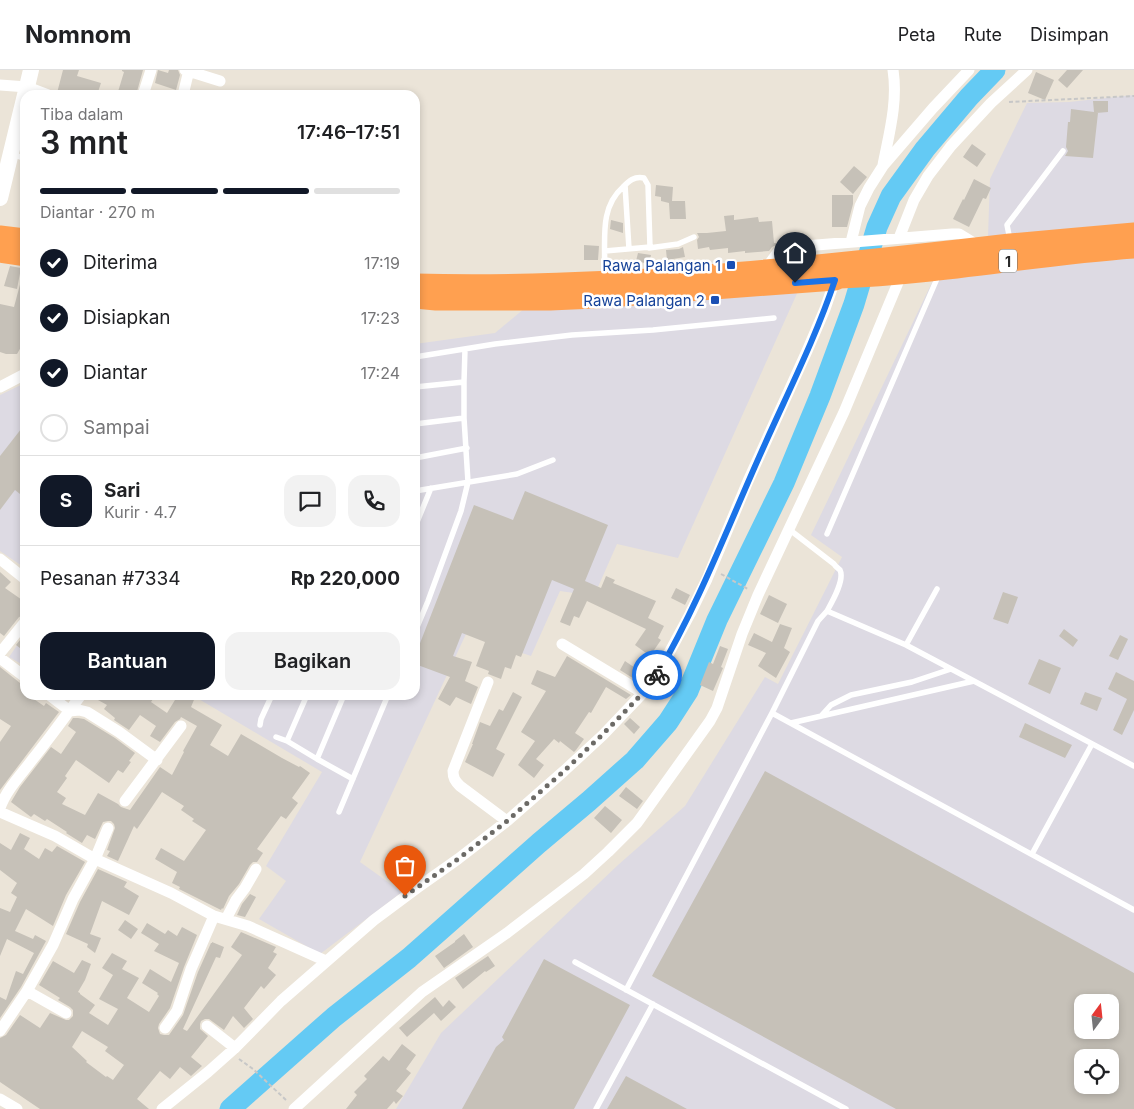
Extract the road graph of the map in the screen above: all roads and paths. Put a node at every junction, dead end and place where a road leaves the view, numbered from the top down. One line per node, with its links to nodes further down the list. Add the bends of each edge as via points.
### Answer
1 (31, 70): 10 (street)
2 (151, 70): 11 (street)
3 (187, 70): 7 (street); 12 (street)
4 (893, 70): 18 (street, via 892,120)
5 (969, 70): 18 (street)
6 (1027, 70): 14 (street)
7 (220, 80)
8 (0, 85): 9 (street)
9 (20, 90)
10 (26, 90)
11 (145, 90)
12 (184, 90)
13 (1134, 96): 14 (path)
14 (991, 102): 25 (street, via 928,176)
15 (20, 120): 17 (street)
16 (1063, 151): 26 (lane, via 1007,226)
17 (11, 162): 20 (street)
18 (883, 166): 34 (street, via 860,206)
19 (625, 185): 27 (lane, via 638,177 644,178 648,185); 30 (lane); 31 (lane, via 616,192 607,211)
20 (0, 198)
21 (1134, 233): 26 (highway, 1)
22 (0, 236): 24 (highway)
23 (694, 237): 27 (lane, via 678,244)
24 (20, 238)
25 (896, 238): 28 (street, via 959,234); 34 (street)
26 (1011, 244): 28 (highway, 1)
27 (649, 248): 30 (lane)
28 (981, 248): 35 (highway, 1)
29 (1134, 248): 36 (highway, 1)
30 (629, 249): 31 (lane)
31 (605, 251): 37 (lane)
32 (0, 252): 33 (highway)
33 (20, 255)
34 (846, 261): 35 (highway, 1); 37 (highway, 1); 39 (highway, 1, via 595,298); 74 (street, via 707,579 655,679)
35 (890, 269): 36 (highway, 1); 56 (street, via 844,412)
36 (940, 270): 57 (lane)
37 (604, 281): 38 (highway, 1)
38 (420, 284)
39 (420, 298)
40 (774, 318): 41 (lane, via 572,335)
41 (465, 349): 42 (lane); 44 (lane)
42 (420, 356)
43 (20, 377): 46 (street)
44 (464, 382): 45 (lane); 47 (lane)
45 (420, 386)
46 (0, 387)
47 (464, 418): 48 (lane); 49 (lane)
48 (420, 423)
49 (467, 448): 50 (lane); 52 (lane)
50 (420, 457)
51 (553, 460): 52 (lane, via 517,474)
52 (468, 482): 53 (lane); 64 (lane, via 461,511)
53 (431, 488): 54 (lane); 55 (lane)
54 (420, 490)
55 (420, 515)
56 (790, 530): 63 (lane, via 841,572 839,586); 119 (street, via 742,634 717,708 637,823 576,880 422,992)
57 (827, 534)
58 (0, 559): 60 (street)
59 (722, 574): 61 (path)
60 (20, 575)
61 (744, 587)
62 (937, 589): 67 (lane)
63 (827, 611): 67 (lane); 82 (lane, via 818,621)
64 (420, 620)
65 (20, 628): 68 (street)
66 (562, 644): 74 (street)
67 (906, 645): 70 (lane)
68 (0, 653)
69 (0, 658): 71 (street)
70 (951, 669): 72 (lane); 83 (lane, via 912,682 851,695 831,705)
71 (20, 673)
72 (974, 681): 83 (lane); 89 (lane)
73 (488, 682): 98 (street, via 453,776 460,786)
74 (643, 693): 98 (street, via 596,741)
75 (56, 700): 81 (street)
76 (78, 700): 81 (street)
77 (270, 700): 85 (lane)
78 (305, 700): 88 (lane)
79 (342, 700): 90 (lane)
80 (386, 700): 93 (lane)
81 (70, 711): 91 (street, via 87,712); 95 (street, via 3,799)
82 (772, 713): 84 (lane); 107 (lane)
83 (821, 716): 84 (lane)
84 (791, 723): 100 (lane)
85 (260, 725)
86 (181, 726): 91 (street)
87 (276, 737): 88 (lane)
88 (288, 741): 90 (lane)
89 (1092, 744): 92 (lane); 100 (lane)
90 (317, 759): 93 (lane)
91 (157, 760): 94 (street)
92 (1134, 766)
93 (353, 779): 97 (lane)
94 (125, 801)
95 (0, 808)
96 (0, 812): 101 (street, via 55,836)
97 (339, 812)
98 (507, 821): 105 (street, via 374,920)
99 (108, 828): 101 (street)
100 (1032, 854): 103 (lane)
101 (95, 859): 104 (street); 108 (street)
102 (256, 869): 104 (street, via 236,900)
103 (1134, 910)
104 (220, 917): 105 (street); 112 (street, via 191,969 177,1011)
105 (326, 961): 114 (street)
106 (575, 962): 107 (lane)
107 (626, 990): 109 (lane)
108 (27, 991): 110 (street); 113 (street)
109 (653, 1004): 120 (lane); 121 (lane)
110 (66, 1014)
111 (207, 1026): 114 (street)
112 (165, 1028)
113 (0, 1031)
114 (233, 1050): 115 (path); 118 (street)
115 (281, 1096)
116 (0, 1099): 117 (street)
117 (17, 1109)
118 (162, 1109)
119 (294, 1109)
120 (596, 1109)
121 (846, 1109)

